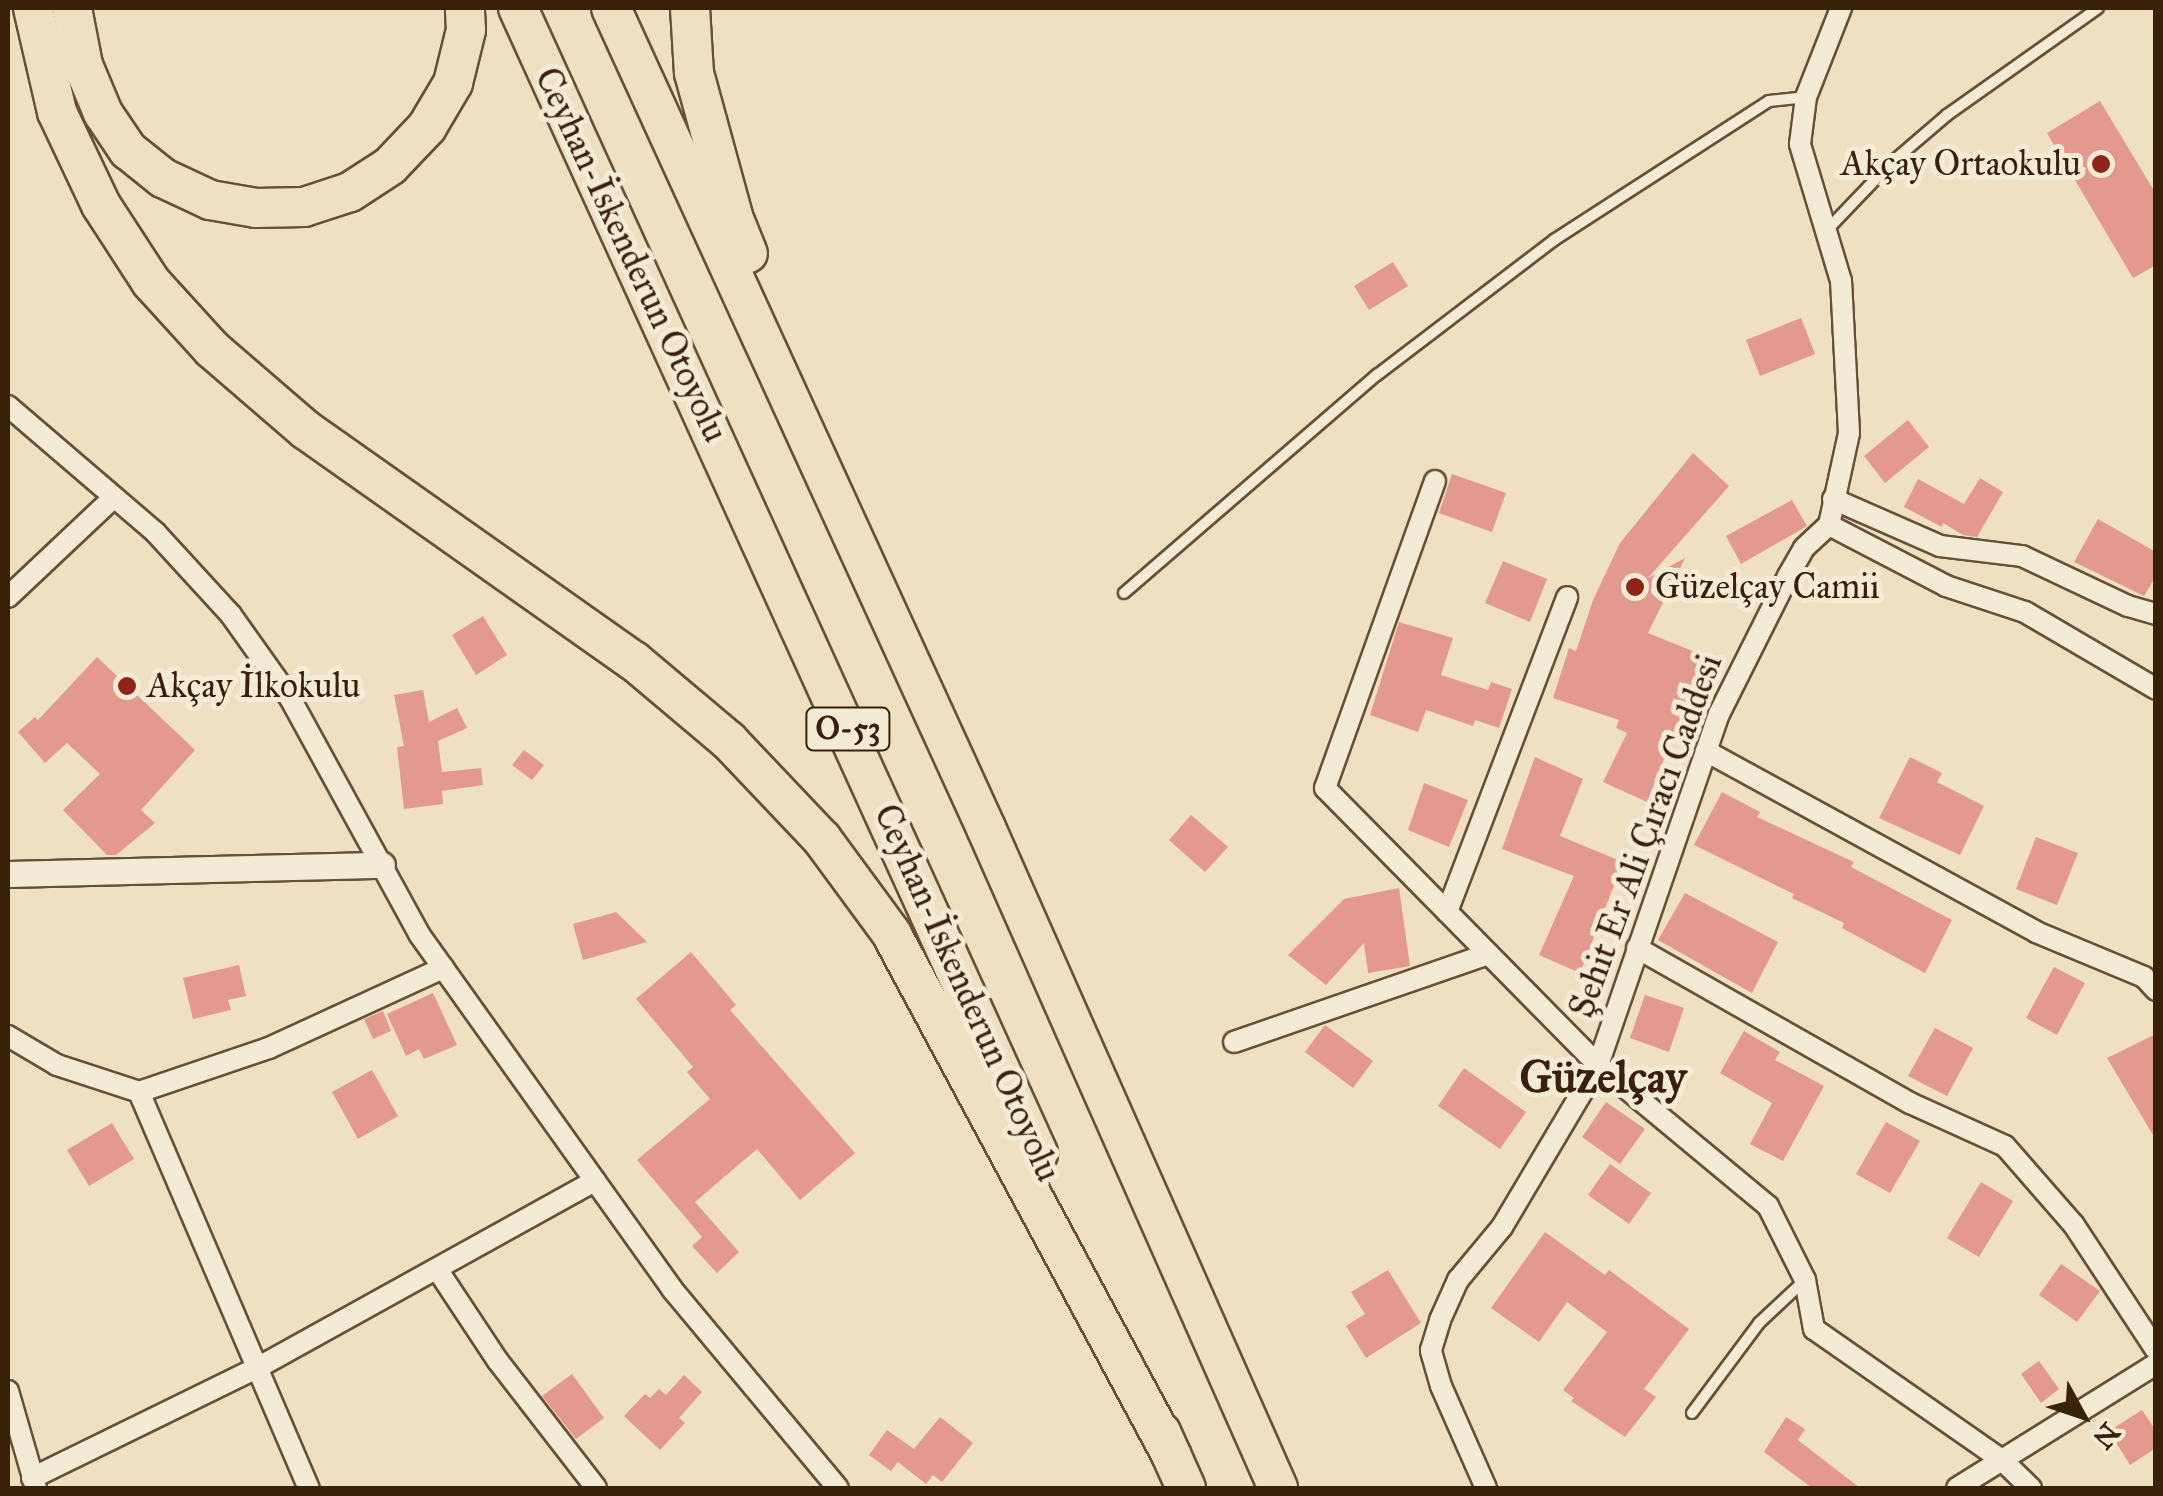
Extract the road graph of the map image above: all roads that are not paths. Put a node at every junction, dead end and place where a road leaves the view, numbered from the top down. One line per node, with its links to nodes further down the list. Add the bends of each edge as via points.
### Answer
1 (33, 8): 42 (highway, via 57,112 100,205 151,282 212,348 306,430 634,661 729,741 822,839 892,933)
2 (72, 8): 3 (highway, via 84,65 103,113 128,150 163,178 210,200 256,208 304,207 350,192 390,166 427,128 453,83 466,30)
3 (464, 8)
4 (518, 8): 42 (highway, Ceyhan-İskenderun Otoyolu / O-53, via 910,863)
5 (611, 8): 22 (highway, O-53)
6 (690, 8): 22 (highway, via 694,73 734,219)
7 (1841, 8): 9 (street)
8 (2098, 8): 10 (lane, via 1946,115)
9 (1806, 97): 10 (street, via 1800,144); 16 (lane, via 1769,101 1554,240 1377,375)
10 (1826, 230): 14 (street, via 1841,281 1848,433)
11 (8, 406): 13 (street)
12 (1434, 481): 25 (street, via 1325,788)
13 (114, 498): 17 (street); 23 (street, via 156,532 230,614 290,698)
14 (1834, 499): 15 (street); 19 (street, via 1940,546 2022,556)
15 (1829, 526): 20 (street, via 1946,586 2025,612); 21 (street, Şehit Er Ali Çıracı Caddesi, via 1804,548 1759,627)
16 (1124, 592)
17 (8, 597)
18 (1567, 597): 25 (street)
19 (2156, 614)
20 (2156, 689)
21 (1706, 751): 26 (street, Şehit Er Ali Çıracı Caddesi); 29 (street, via 2036,932 2144,977)
22 (986, 828): 49 (highway, O-53)
23 (382, 865): 24 (street); 28 (street)
24 (8, 874)
25 (1447, 912): 27 (street)
26 (1637, 948): 32 (street, Şehit Er Ali Çıracı Caddesi); 37 (street, via 1910,1103 2004,1146 2074,1224)
27 (1488, 954): 31 (street); 32 (street)
28 (443, 968): 33 (street, via 270,1048); 34 (street)
29 (2156, 990)
30 (8, 1036): 33 (street, via 57,1065)
31 (1234, 1042)
32 (1598, 1065): 36 (street, via 1768,1206); 50 (street, Şehit Er Ali Çıracı Caddesi, via 1502,1226 1458,1280 1431,1350)
33 (139, 1092): 39 (street)
34 (595, 1182): 35 (street); 47 (street, via 672,1289)
35 (436, 1269): 39 (street); 46 (street)
36 (1805, 1280): 41 (lane, via 1759,1323); 43 (street, via 1814,1329)
37 (2156, 1350)
38 (2156, 1364): 43 (street)
39 (259, 1367): 44 (street); 45 (street)
40 (8, 1391): 44 (street)
41 (1692, 1413)
42 (1171, 1454): 48 (highway, Ceyhan-İskenderun Otoyolu / O-53)
43 (2003, 1461): 51 (street); 52 (street)
44 (34, 1483)
45 (309, 1488)
46 (596, 1488)
47 (838, 1488)
48 (1186, 1488)
49 (1278, 1488)
50 (1486, 1488)
51 (1958, 1488)
52 (2031, 1488)

